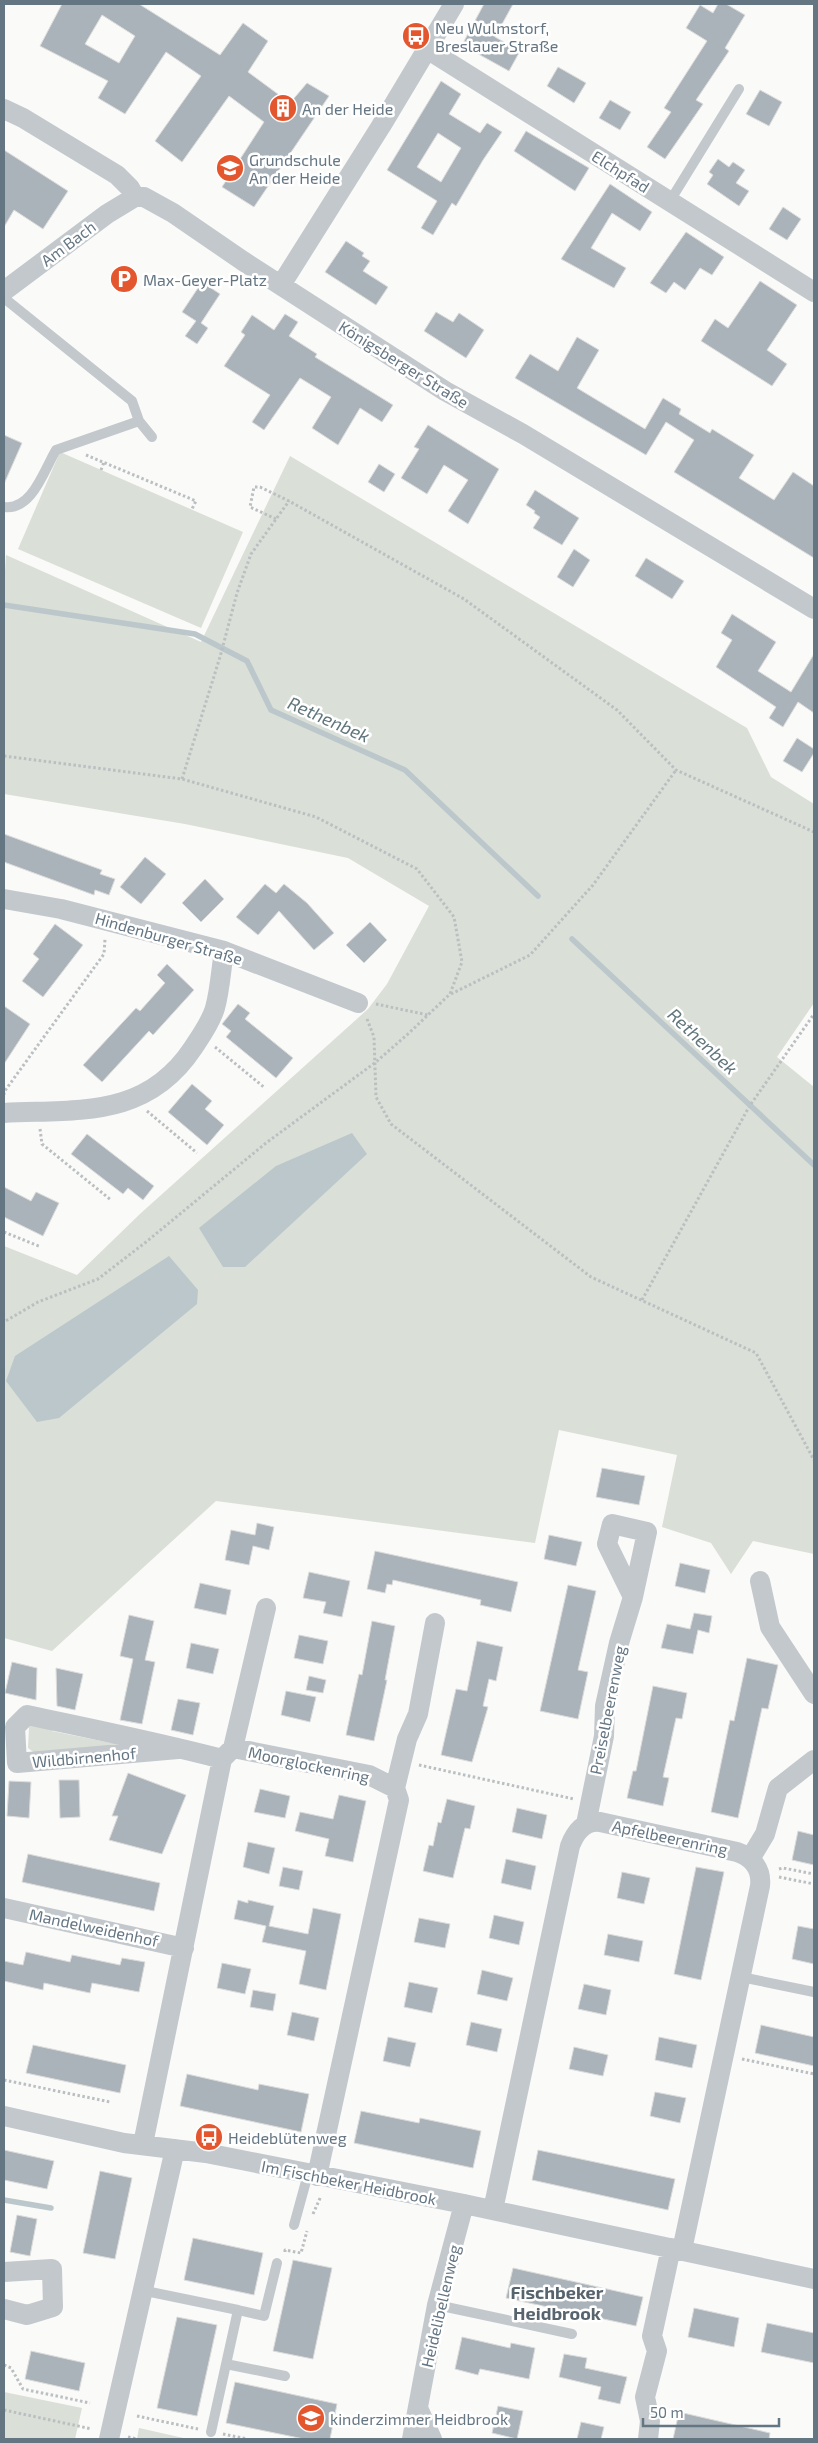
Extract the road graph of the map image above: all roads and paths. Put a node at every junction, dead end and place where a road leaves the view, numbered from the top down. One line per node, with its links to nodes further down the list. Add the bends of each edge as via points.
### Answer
1 (454, 4): 2 (street)
2 (427, 49): 6 (street, Elchpfad); 7 (street)
3 (739, 89): 6 (lane)
4 (4, 109): 5 (street, via 117,175)
5 (135, 198): 7 (street, Königsberger Straße, via 144,197 155,202); 8 (street, Am Bach, via 107,214)
6 (670, 201): 9 (street, Elchpfad)
7 (281, 285): 20 (street, Königsberger Straße, via 445,391 523,434)
8 (4, 292)
9 (814, 292)
10 (4, 298): 11 (lane, via 132,401)
11 (139, 421): 12 (lane); 13 (lane)
12 (152, 437)
13 (65, 446): 14 (path); 17 (lane, via 56,450 27,501 12,508)
14 (104, 462): 15 (path); 18 (path, via 196,501)
15 (101, 470)
16 (289, 501): 19 (path); 19 (path, via 254,487 250,507); 22 (path, via 464,599 617,710)
17 (4, 507)
18 (192, 509)
19 (276, 519): 23 (path, via 251,554 236,593 220,657)
20 (814, 609)
21 (4, 756): 23 (path)
22 (676, 770): 24 (path); 28 (path, via 592,885 530,955)
23 (182, 778): 28 (path, via 316,817 417,869 454,917 462,962)
24 (814, 832)
25 (4, 899): 26 (street, Hindenburger Straße)
26 (105, 920): 27 (street, Hindenburger Straße); 37 (path, via 104,954 4,1092)
27 (224, 951): 29 (street, Hindenburger Straße); 32 (street, via 215,1009)
28 (450, 994): 31 (path)
29 (358, 1003): 31 (path); 33 (path, via 374,1037)
30 (814, 1014): 42 (path, via 750,1106)
31 (429, 1015): 33 (path)
32 (201, 1035): 34 (path); 35 (street, via 185,1060 158,1085)
33 (376, 1062): 42 (path, via 376,1097 391,1124 591,1276); 43 (path, via 266,1143 98,1279 38,1302)
34 (265, 1088)
35 (133, 1100): 36 (street, via 77,1111); 38 (path)
36 (39, 1111): 37 (street); 39 (path, via 42,1144)
37 (5, 1113)
38 (197, 1153)
39 (111, 1200)
40 (4, 1232): 41 (path)
41 (42, 1248)
42 (642, 1300): 44 (path, via 756,1353)
43 (4, 1322)
44 (814, 1460)
45 (760, 1581): 49 (street, via 770,1627)
46 (634, 1597): 55 (street, Preiselbeerenweg, via 619,1643 605,1706 604,1736)
47 (266, 1608): 51 (street)
48 (435, 1623): 53 (street, via 418,1714)
49 (814, 1694)
50 (178, 1749): 50 (street, Wildbirnenhof, via 27,1715 15,1727 17,1763); 51 (street, Wildbirnenhof)
51 (227, 1753): 54 (street, Moorglockenring, via 369,1776); 63 (street)
52 (814, 1760): 57 (street, via 778,1788 765,1834)
53 (400, 1763): 54 (street); 55 (path)
54 (395, 1788): 73 (street, via 399,1800)
55 (589, 1802): 56 (street, Preiselbeerenweg)
56 (586, 1824): 57 (street, Apfelbeerenring, via 600,1822 737,1852); 75 (street, via 570,1846)
57 (750, 1859): 60 (street, Apfelbeerenring)
58 (779, 1869): 59 (path)
59 (814, 1874)
60 (760, 1877): 61 (path, via 784,1877); 64 (street)
61 (814, 1884)
62 (4, 1908): 63 (street, Mandelweidenhof)
63 (184, 1948): 71 (street)
64 (741, 1977): 65 (lane); 77 (street)
65 (814, 1992)
66 (742, 2059): 67 (path)
67 (814, 2074)
68 (4, 2080): 69 (path)
69 (110, 2102)
70 (4, 2116): 71 (street, via 124,2143)
71 (143, 2144): 72 (street)
72 (175, 2149): 73 (street, Im Fischbeker Heidbrook); 81 (street)
73 (312, 2175): 74 (street, Im Fischbeker Heidbrook); 76 (lane)
74 (464, 2204): 75 (street, Im Fischbeker Heidbrook); 82 (street, Heidelibellenweg)
75 (493, 2210): 77 (street, Im Fischbeker Heidbrook)
76 (294, 2225)
77 (676, 2249): 80 (street, Im Fischbeker Heidbrook); 99 (street, via 652,2336 657,2351 645,2397 650,2421)
78 (277, 2263): 83 (lane, via 264,2316)
79 (4, 2272): 84 (street, via 52,2269 54,2287 53,2307 27,2316)
80 (814, 2279)
81 (141, 2290): 83 (lane); 94 (street)
82 (437, 2305): 85 (lane); 90 (street, Heidelibellenweg)
83 (238, 2310): 86 (lane)
84 (4, 2311)
85 (572, 2334)
86 (226, 2364): 88 (lane); 93 (lane)
87 (4, 2365): 89 (path, via 11,2368 23,2389)
88 (285, 2376)
89 (90, 2403)
90 (418, 2408): 97 (street, Heidelibellenweg); 98 (street)
91 (4, 2410): 94 (path)
92 (137, 2416): 93 (path)
93 (211, 2432): 96 (path)
94 (109, 2436): 95 (path)
95 (137, 2439)
96 (247, 2439)
97 (412, 2439)
98 (432, 2439)
99 (648, 2439)

